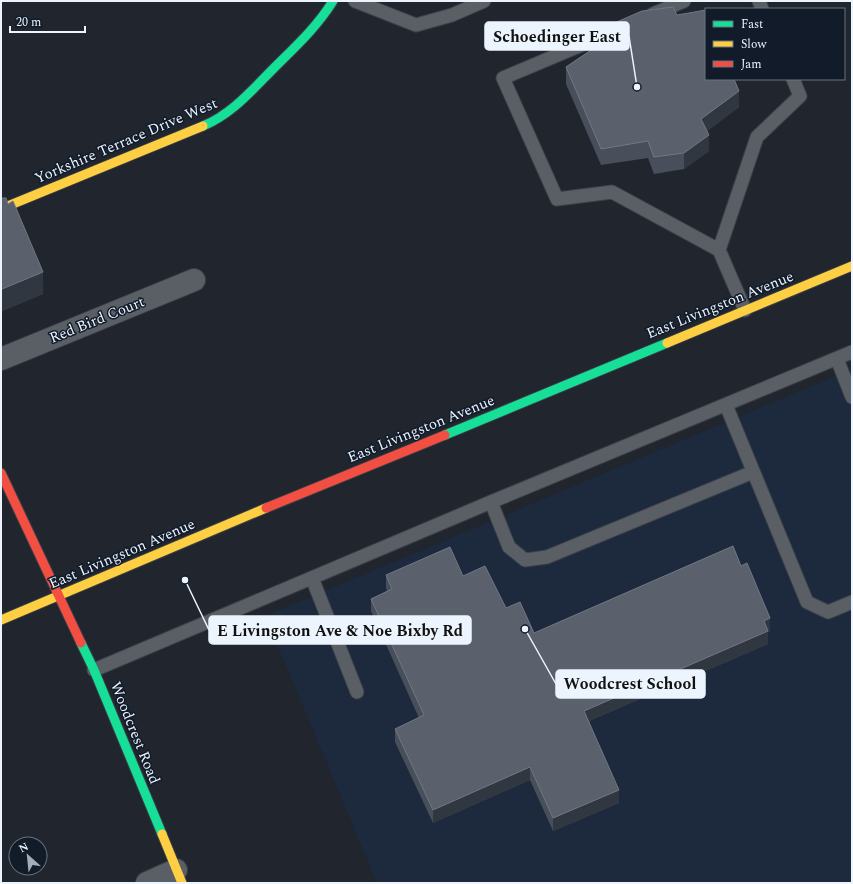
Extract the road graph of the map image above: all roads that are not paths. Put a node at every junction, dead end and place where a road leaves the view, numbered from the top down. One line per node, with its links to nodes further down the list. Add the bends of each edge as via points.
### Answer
1 (333, 1): 8 (main road, Yorkshire Terrace Drive West, via 313,29 231,110 212,122)
2 (355, 1): 3 (lane, via 416,25 452,15)
3 (484, 1)
4 (684, 1): 5 (lane)
5 (641, 20)
6 (619, 29): 9 (lane, via 503,78 557,199 612,192)
7 (793, 80): 9 (lane, via 800,96 757,136)
8 (3, 208)
9 (719, 250): 12 (lane)
10 (852, 266): 12 (main road, East Livingston Avenue)
11 (194, 280): 14 (street, Red Bird Court)
12 (745, 310): 22 (main road, East Livingston Avenue)
13 (852, 352): 15 (lane)
14 (1, 359)
15 (837, 359): 16 (lane); 17 (lane)
16 (852, 397)
17 (726, 405): 18 (lane); 20 (lane)
18 (753, 472): 20 (lane, via 547,557 525,560 509,547); 23 (lane, via 807,602 828,612)
19 (1, 473): 22 (main road, Woodcrest Road)
20 (491, 502): 21 (lane)
21 (312, 578): 25 (lane); 26 (lane)
22 (59, 595): 24 (main road, East Livingston Avenue); 25 (main road, Woodcrest Road)
23 (852, 602)
24 (1, 620)
25 (94, 670): 27 (main road, Woodcrest Road)
26 (357, 692)
27 (179, 877): 28 (street)
28 (147, 883)

